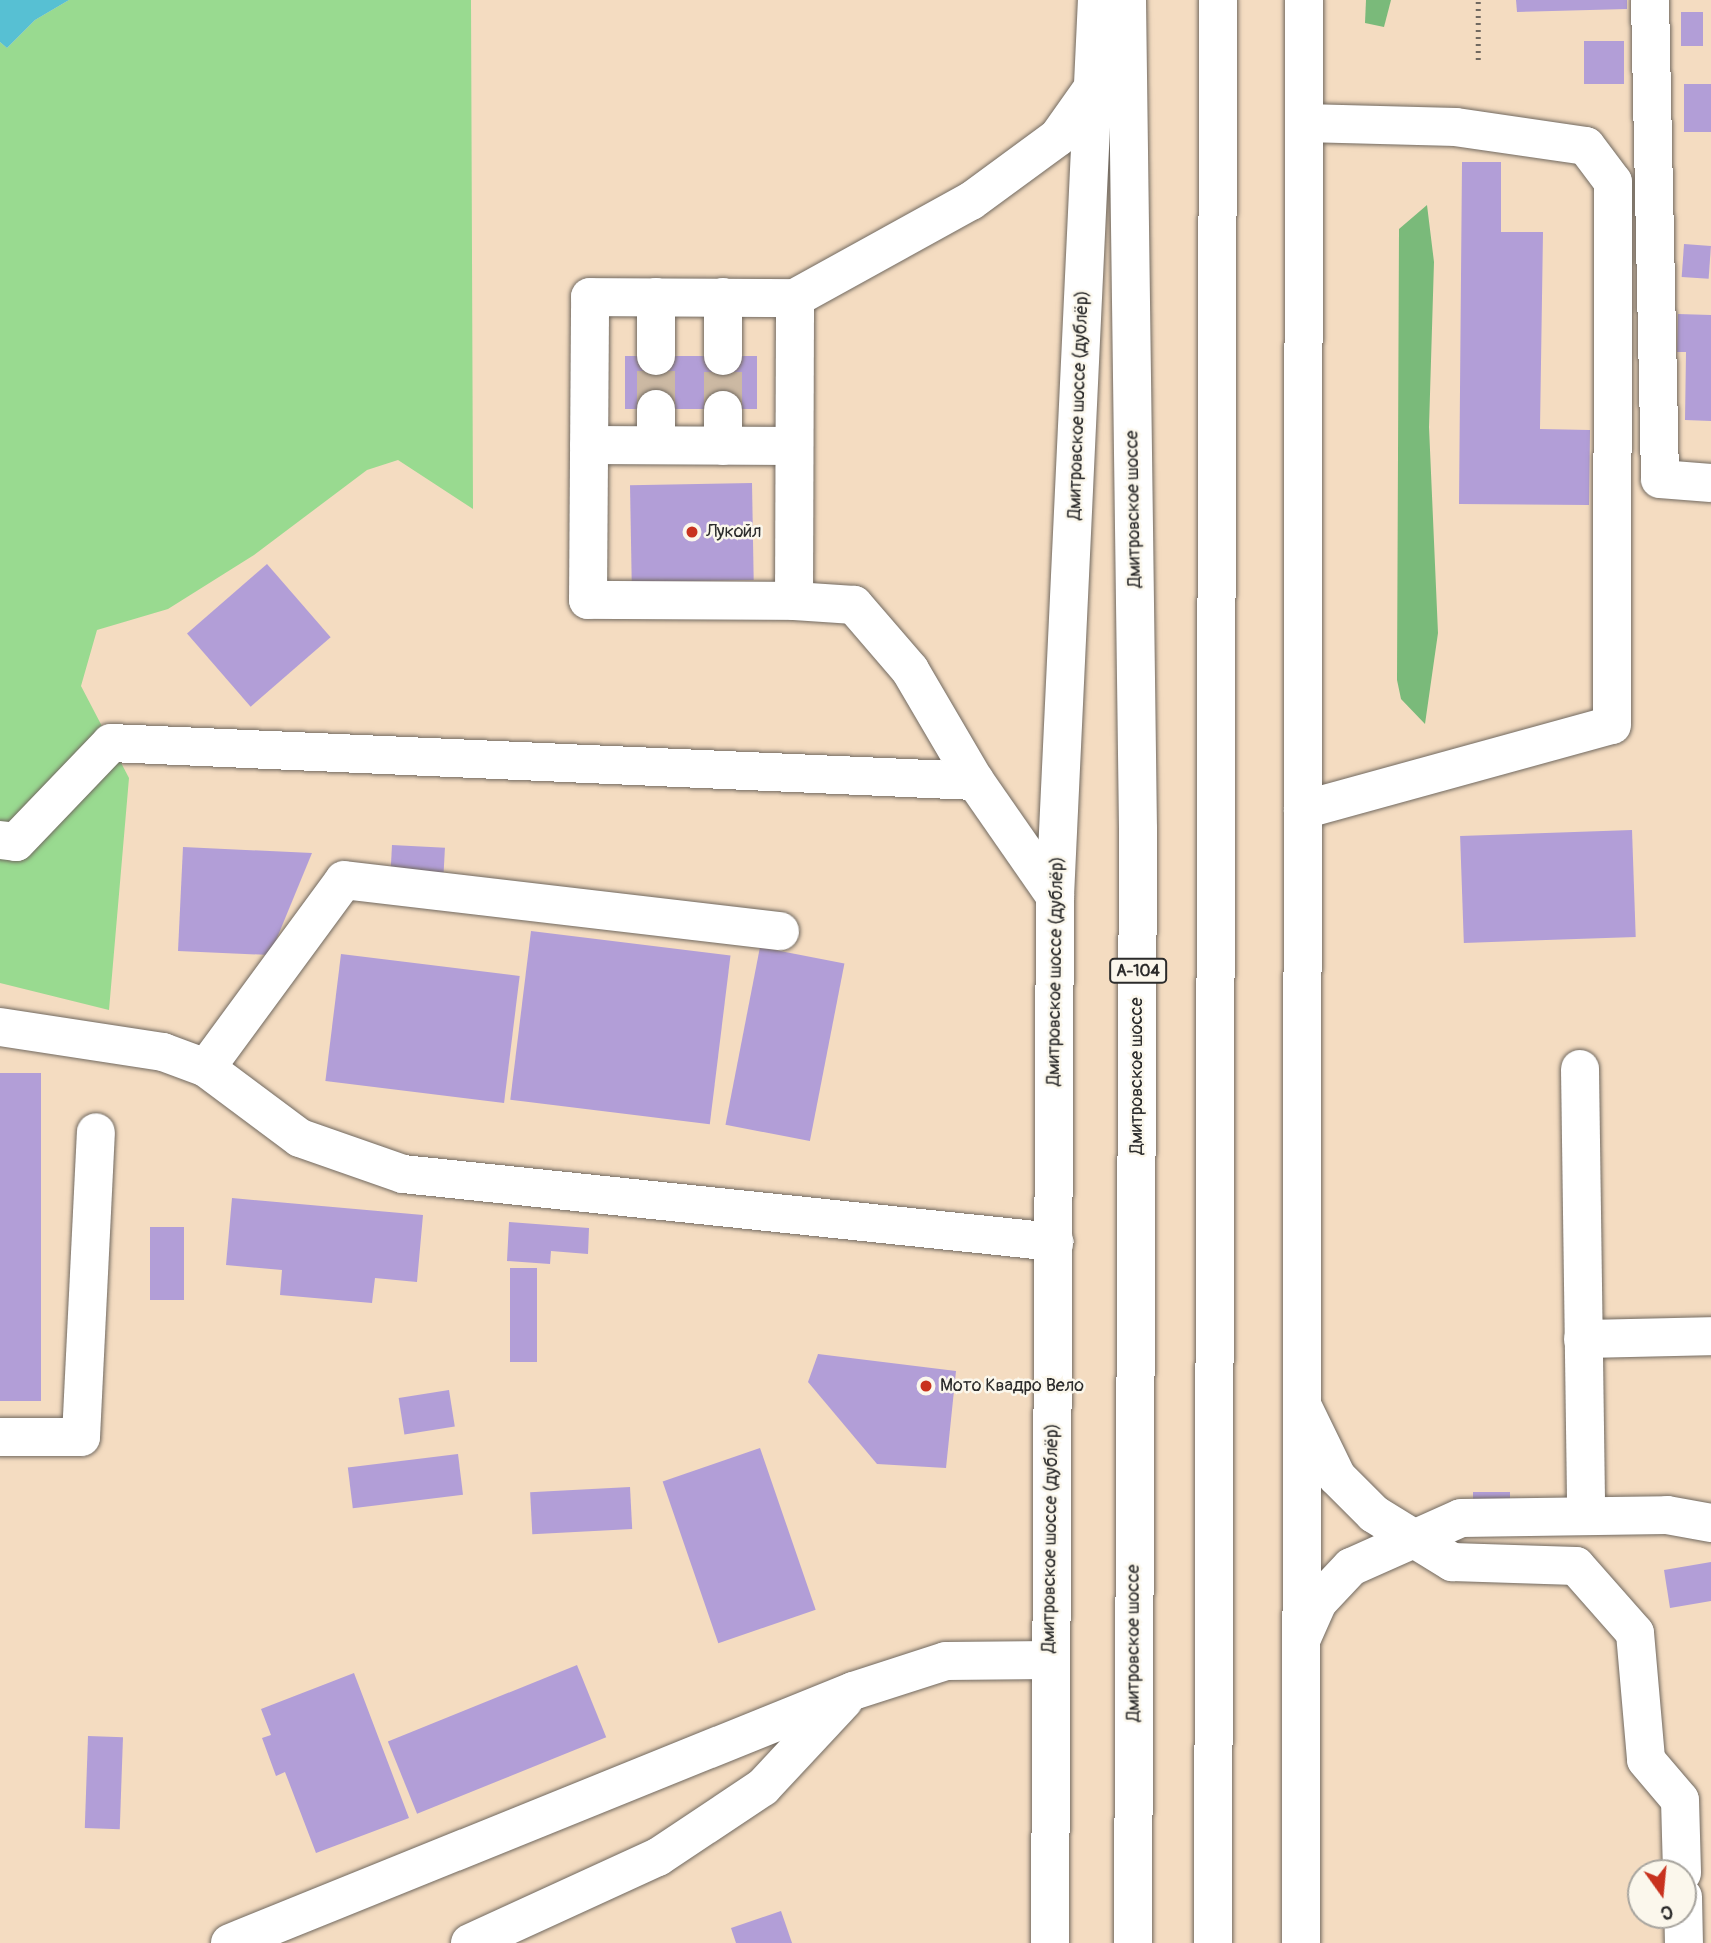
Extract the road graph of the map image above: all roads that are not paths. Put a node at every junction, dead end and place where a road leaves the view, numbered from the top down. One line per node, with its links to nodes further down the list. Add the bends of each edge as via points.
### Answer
1 (1097, 0): 6 (main road, Дмитровское шоссе (дублёр))
2 (1127, 0): 41 (main road, Дмитровское шоссе / А-104, via 1138,829)
3 (1218, 0): 42 (main road)
4 (1304, 0): 7 (main road)
5 (1650, 0): 15 (main road, via 1660,480)
6 (1089, 93): 10 (main road, via 1058,137 971,201); 20 (main road, Дмитровское шоссе (дублёр), via 1078,469)
7 (1304, 124): 18 (main road); 18 (main road, via 1455,127 1586,146 1613,182 1613,224 1612,725)
8 (656, 297): 9 (main road); 11 (main road); 13 (main road, via 590,297)
9 (723, 298): 10 (main road); 12 (main road)
10 (795, 298): 14 (main road)
11 (656, 356)
12 (723, 356)
13 (589, 445): 14 (main road, via 656,427 723,428); 16 (main road, via 588,600)
14 (794, 446): 16 (main road)
15 (1711, 483)
16 (794, 601): 17 (main road, via 854,605 911,670)
17 (975, 781): 19 (main road, via 111,743 16,842); 20 (main road)
18 (1303, 810): 29 (main road)
19 (0, 841)
20 (1055, 896): 26 (main road, Дмитровское шоссе (дублёр))
21 (780, 931): 23 (main road, via 344,880)
22 (0, 1027): 23 (main road, via 163,1052)
23 (206, 1068): 26 (main road, via 300,1138 403,1174)
24 (1580, 1069): 28 (main road)
25 (96, 1132): 30 (main road, via 81,1437)
26 (1054, 1242): 35 (main road, Дмитровское шоссе (дублёр))
27 (1711, 1336): 28 (main road)
28 (1583, 1339): 31 (main road)
29 (1303, 1407): 33 (main road, via 1337,1476 1374,1514); 34 (main road)
30 (0, 1437)
31 (1586, 1515): 32 (main road, via 1667,1515); 33 (main road, via 1461,1518)
32 (1711, 1523)
33 (1411, 1537): 34 (main road, via 1351,1567 1318,1602); 37 (main road, via 1452,1562 1576,1566 1635,1633 1646,1760 1680,1800)
34 (1302, 1638): 43 (main road)
35 (1050, 1660): 36 (main road, via 946,1661); 40 (main road, Дмитровское шоссе (дублёр))
36 (853, 1690): 38 (main road); 39 (main road, via 763,1787 658,1857)
37 (1682, 1859)
38 (230, 1943)
39 (470, 1943)
40 (1049, 1943)
41 (1133, 1943)
42 (1213, 1943)
43 (1301, 1943)

